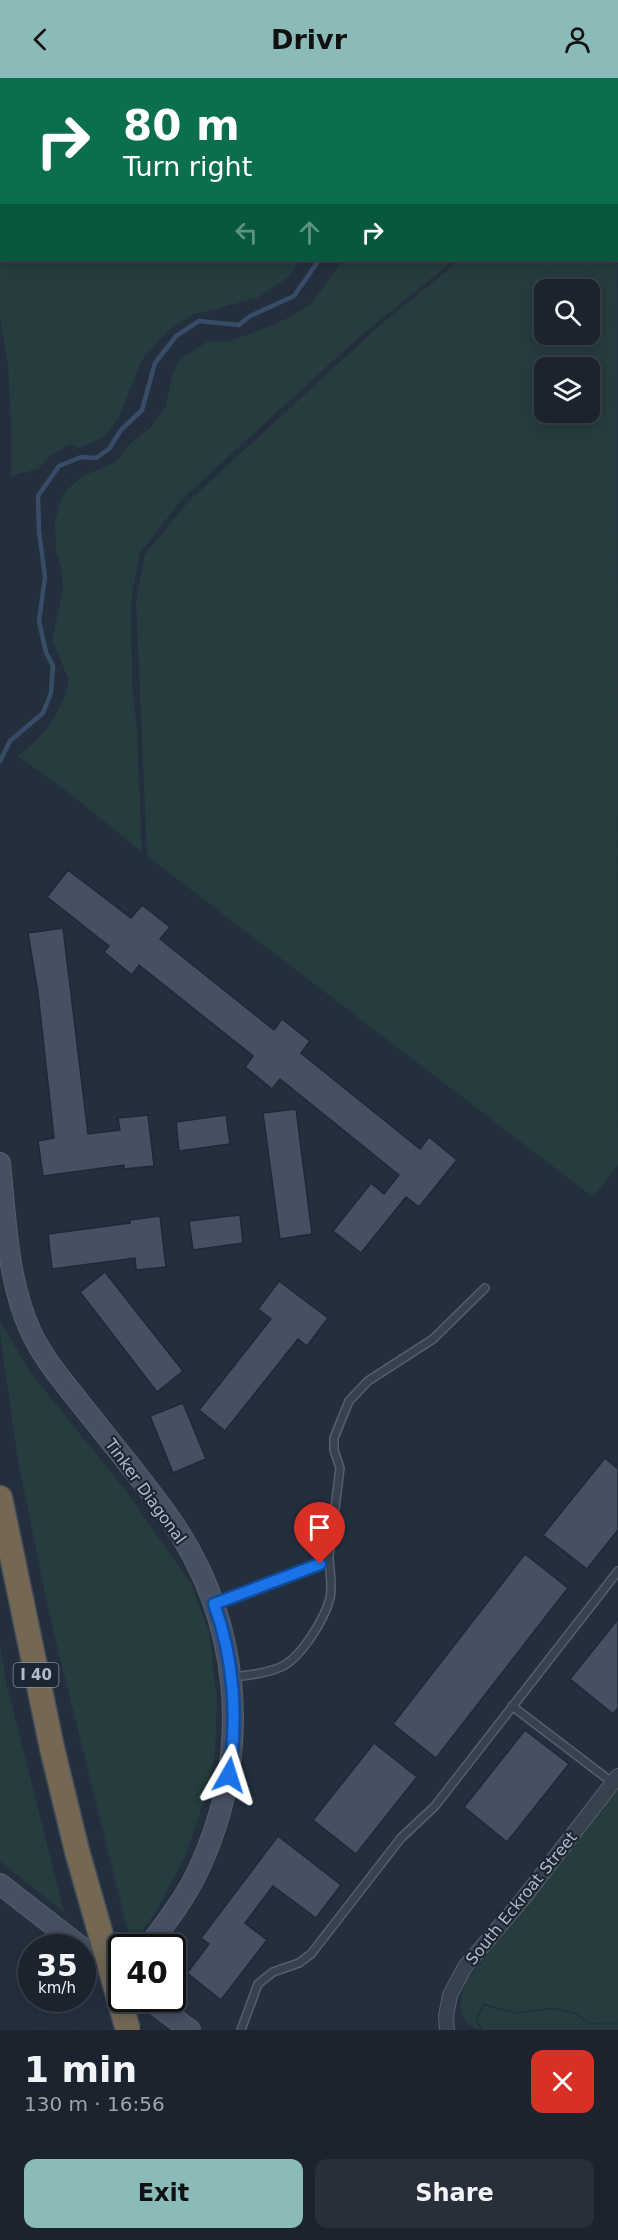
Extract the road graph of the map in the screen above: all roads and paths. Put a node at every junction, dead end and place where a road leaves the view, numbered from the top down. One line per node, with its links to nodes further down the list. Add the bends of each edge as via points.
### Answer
1 (0, 1163): 6 (street, Tinker Diagonal, via 16,1287 32,1334 56,1372 182,1537)
2 (485, 1288): 4 (lane, via 433,1340 368,1382 349,1401 334,1438 340,1468)
3 (0, 1498): 14 (highway, I 40, bridge, via 77,1851)
4 (329, 1556): 6 (lane, via 320,1564); 7 (lane, via 330,1596 319,1624 302,1648 285,1665)
5 (618, 1570): 8 (lane)
6 (214, 1604): 7 (street, Tinker Diagonal)
7 (232, 1677): 12 (street, Tinker Diagonal, via 231,1762 221,1811 195,1876)
8 (512, 1707): 9 (lane); 16 (lane, via 435,1806 401,1838 311,1954 273,1972 258,1984)
9 (615, 1779): 17 (street, South Eckroat Street, via 465,1967 450,1995)
10 (0, 1884): 11 (street)
11 (64, 1934)
12 (158, 1934)
13 (166, 2012): 15 (street)
14 (128, 2030)
15 (190, 2030)
16 (241, 2030)
17 (447, 2030)

